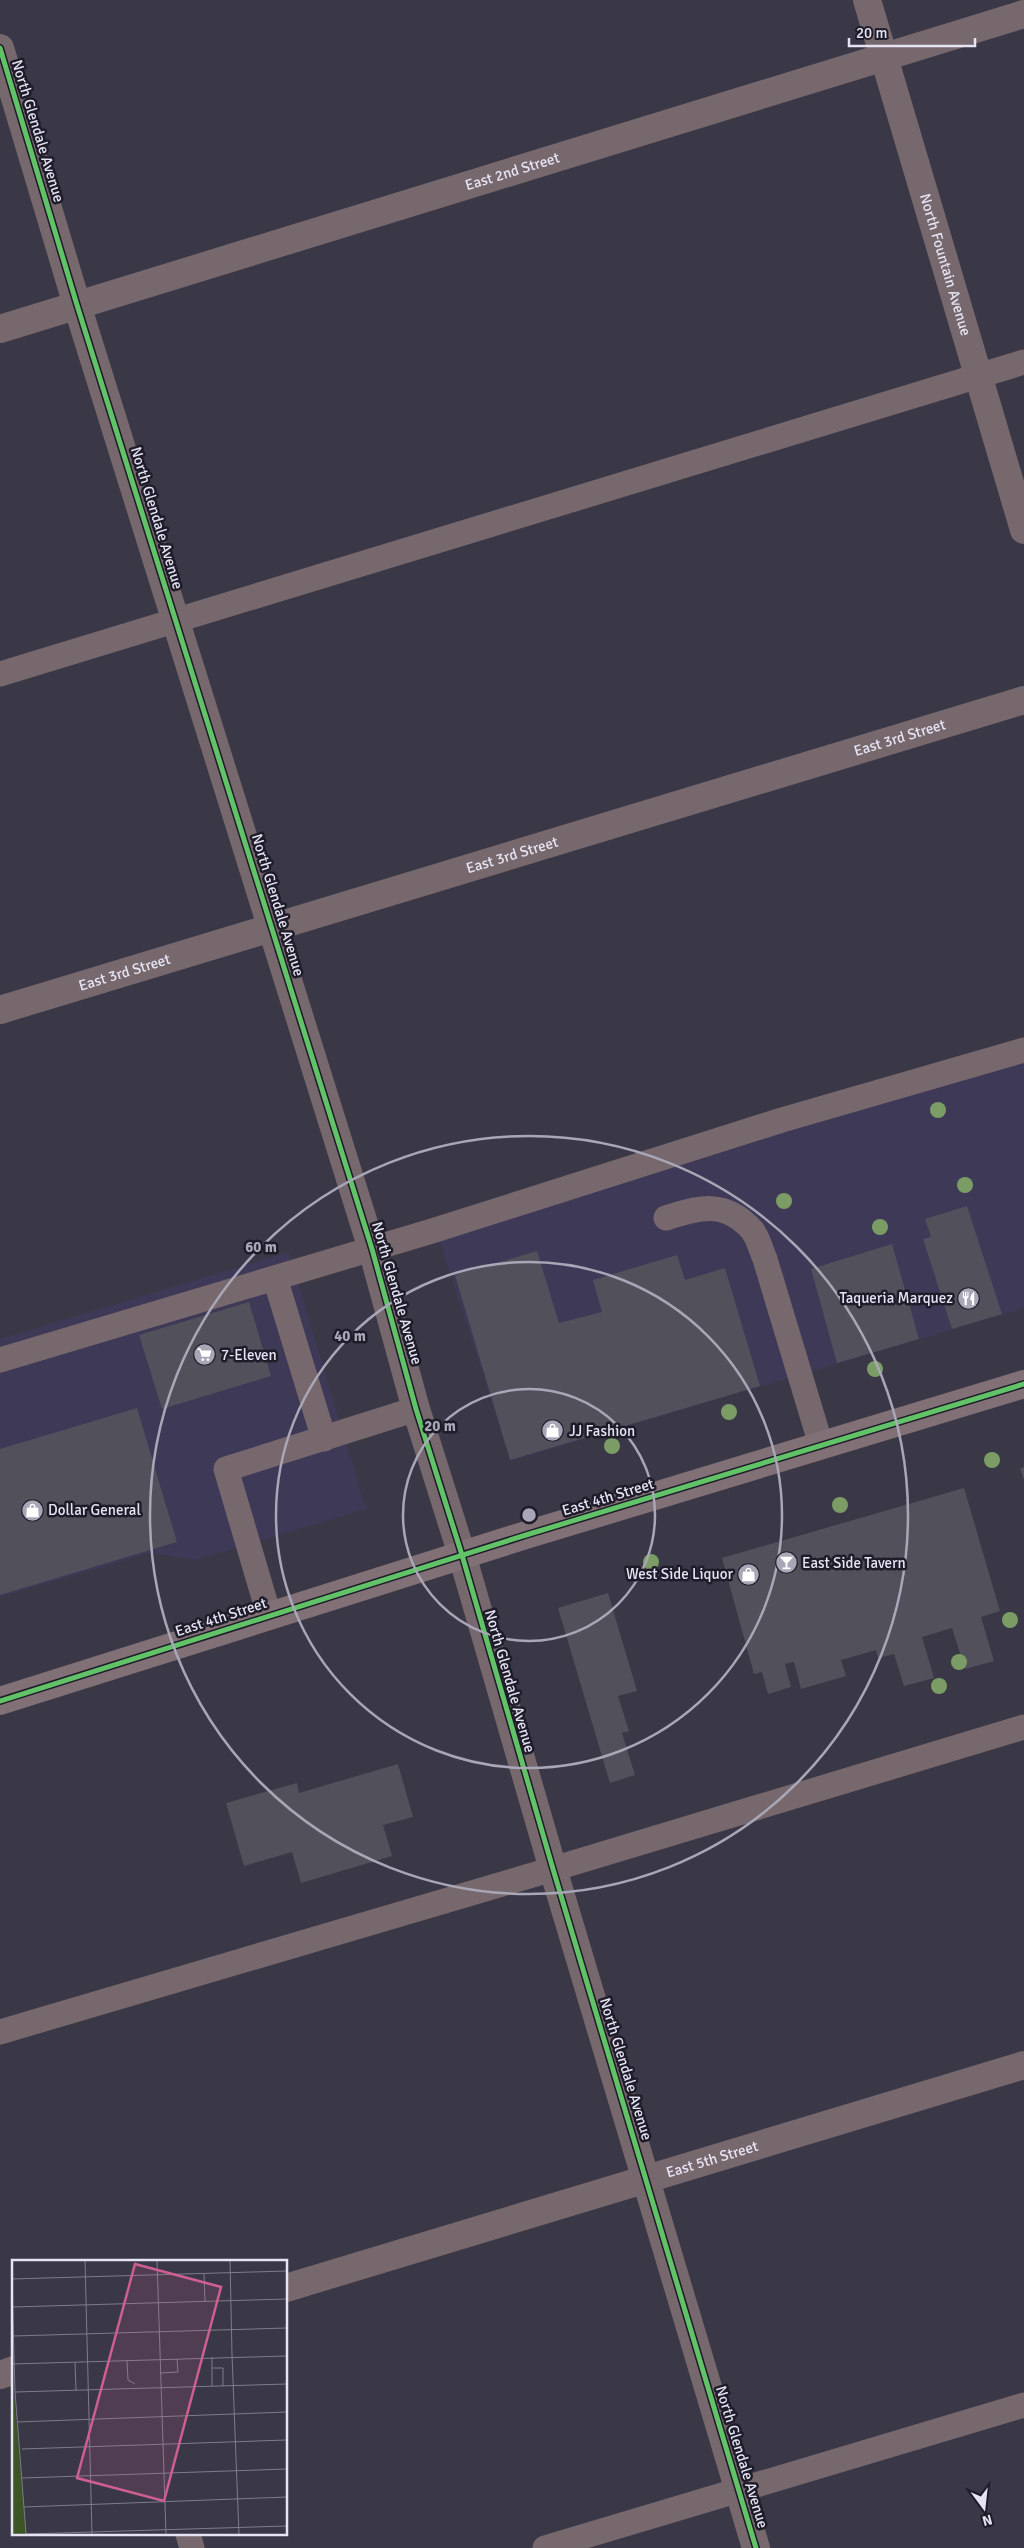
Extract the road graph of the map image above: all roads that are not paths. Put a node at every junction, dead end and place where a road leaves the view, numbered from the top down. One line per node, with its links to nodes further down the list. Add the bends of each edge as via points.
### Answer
1 (867, 0): 4 (street, North Fountain Avenue)
2 (1024, 14): 4 (street, East 2nd Street)
3 (0, 48): 5 (street, North Glendale Avenue)
4 (884, 56): 5 (street, East 2nd Street); 8 (street, North Fountain Avenue)
5 (77, 305): 6 (street, East 2nd Street); 10 (street, North Glendale Avenue)
6 (0, 329)
7 (1024, 362): 8 (lane)
8 (979, 376): 9 (street, North Fountain Avenue); 10 (lane)
9 (1024, 530)
10 (176, 620): 11 (lane); 13 (street, North Glendale Avenue)
11 (0, 674)
12 (1024, 700): 13 (street, East 3rd Street)
13 (272, 926): 14 (street, East 3rd Street); 17 (street, North Glendale Avenue)
14 (0, 1010)
15 (1024, 1050): 17 (lane, via 782,1120)
16 (666, 1218): 23 (lane, via 698,1208 726,1209 752,1231 764,1259)
17 (372, 1249): 18 (lane); 21 (street, North Glendale Avenue)
18 (275, 1278): 19 (lane); 22 (lane)
19 (0, 1360)
20 (1024, 1384): 23 (main road, East 4th Street)
21 (416, 1410): 22 (lane); 24 (street, North Glendale Avenue)
22 (324, 1439): 25 (lane, via 226,1469)
23 (822, 1446): 24 (main road, East 4th Street)
24 (462, 1555): 25 (main road, East 4th Street); 28 (street, North Glendale Avenue)
25 (270, 1615): 26 (main road, East 4th Street)
26 (0, 1701)
27 (1024, 1727): 28 (lane)
28 (553, 1869): 29 (lane); 31 (street, North Glendale Avenue)
29 (0, 2032)
30 (1024, 2065): 31 (street, East 5th Street)
31 (646, 2179): 32 (street, East 5th Street); 36 (street, North Glendale Avenue)
32 (288, 2287)
33 (12, 2371): 34 (street)
34 (0, 2375)
35 (1024, 2405): 36 (lane)
36 (739, 2491): 37 (lane); 38 (street, North Glendale Avenue)
37 (545, 2548)
38 (756, 2548)

